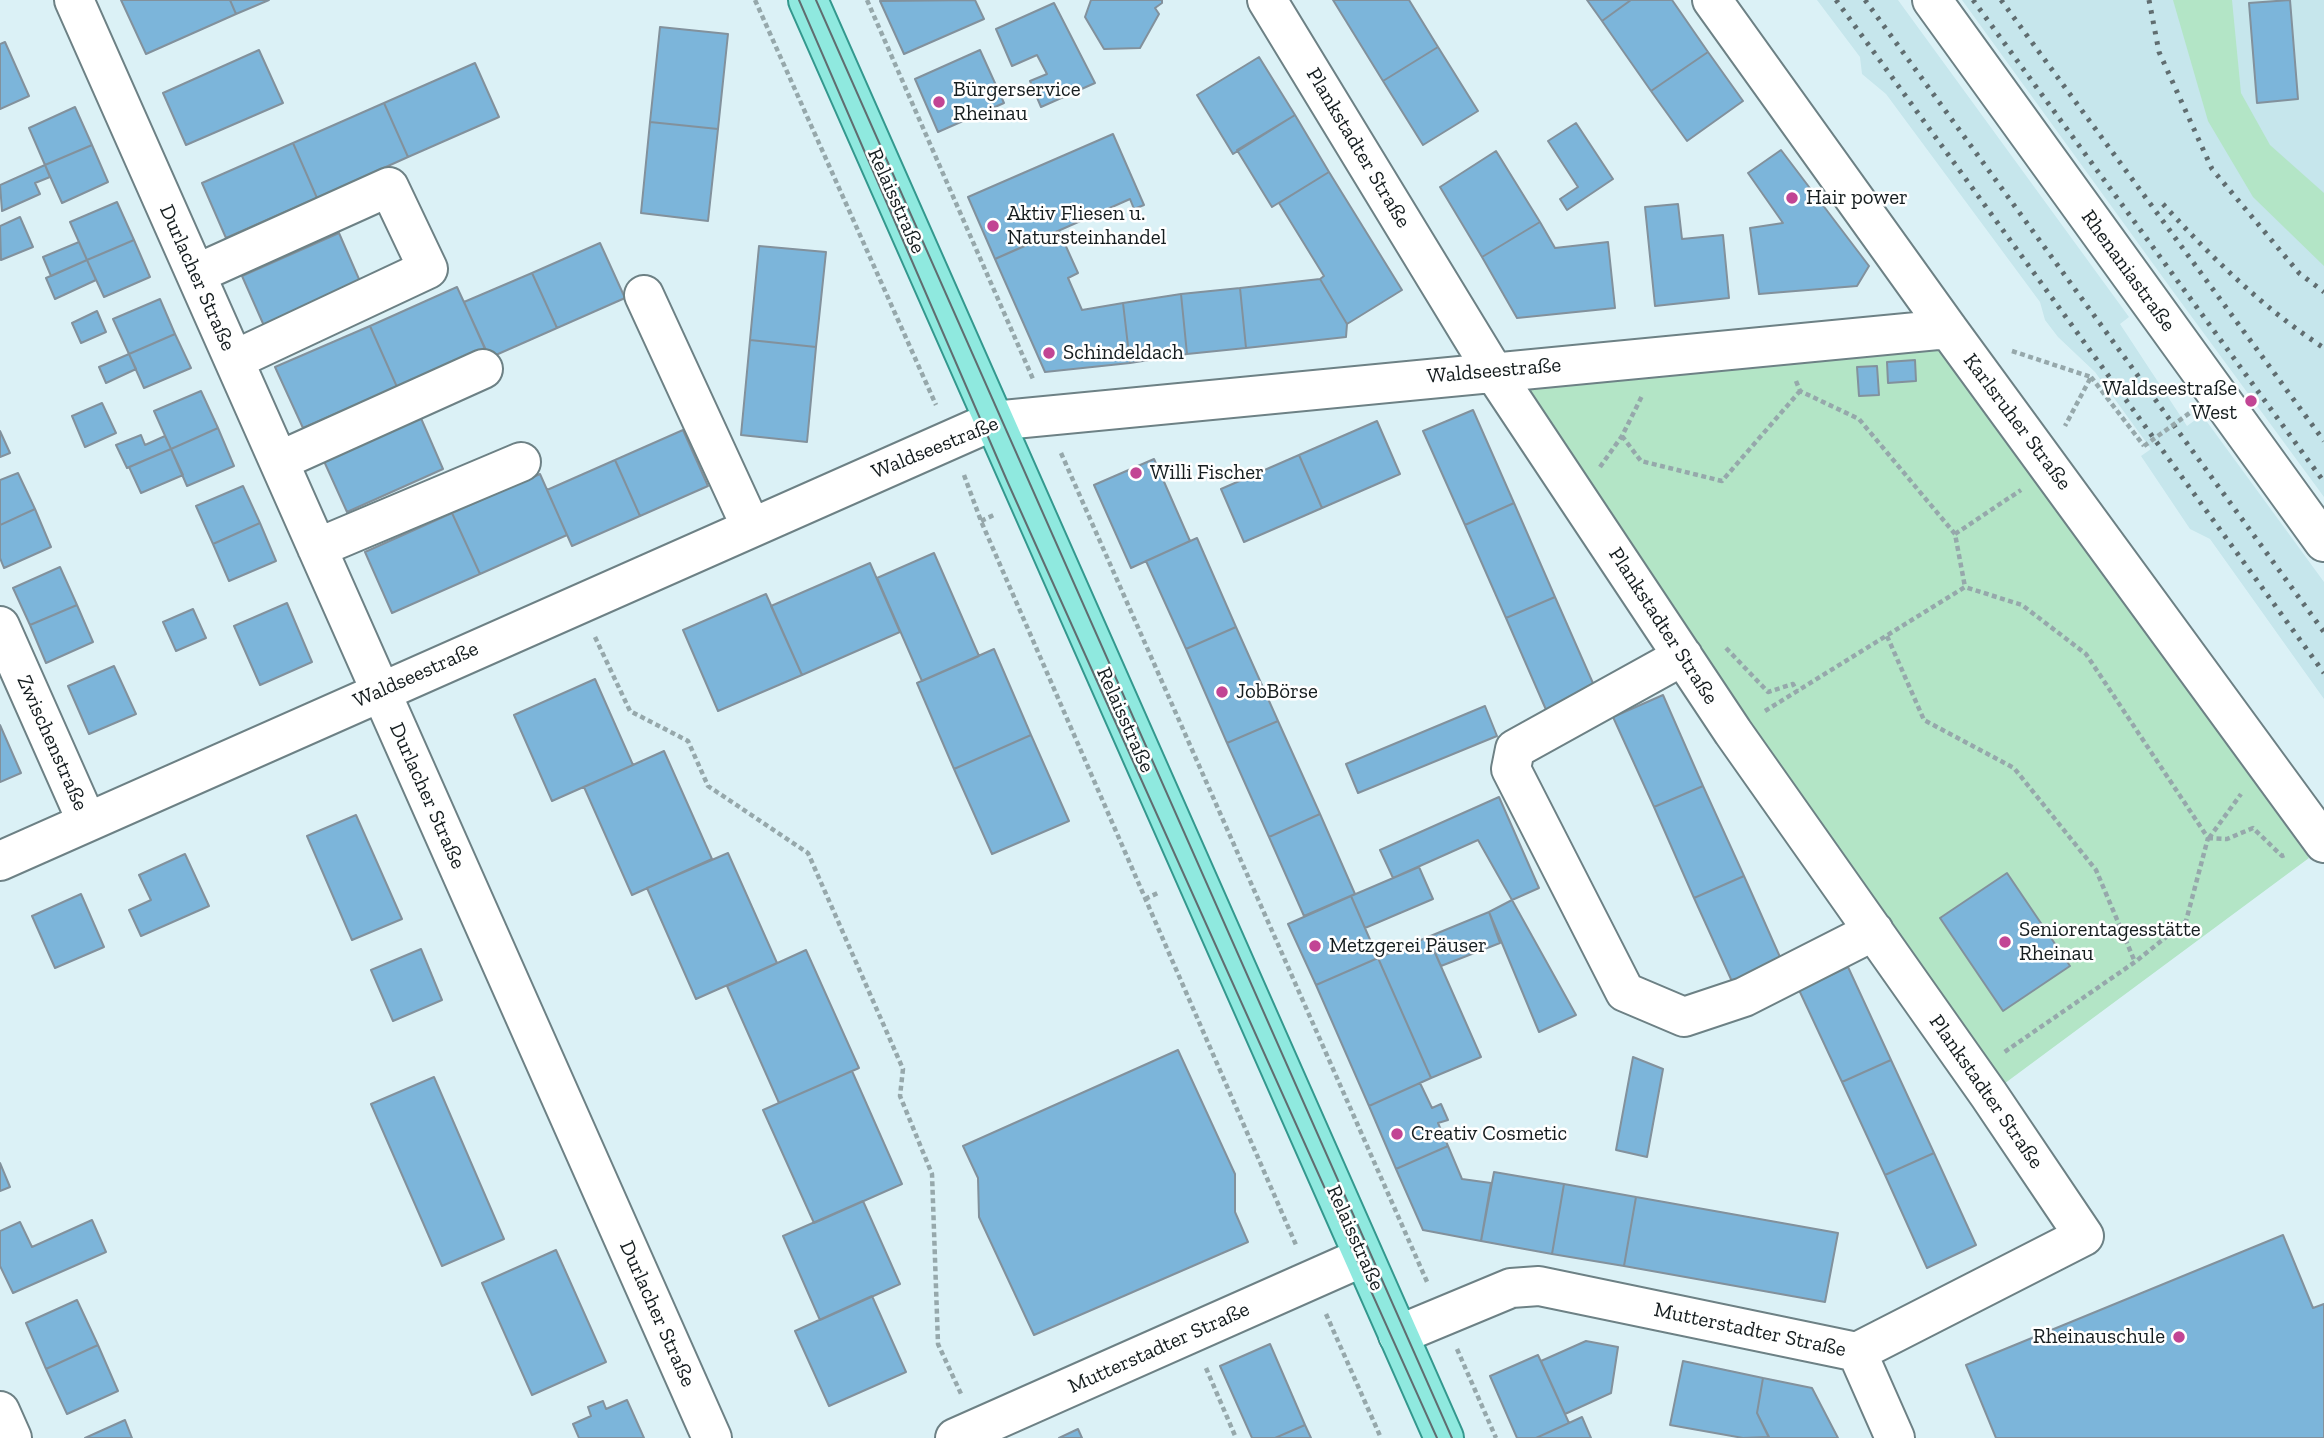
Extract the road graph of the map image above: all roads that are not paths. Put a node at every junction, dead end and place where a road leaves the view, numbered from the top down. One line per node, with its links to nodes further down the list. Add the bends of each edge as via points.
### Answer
1 (74, 0): 6 (street, Durlacher Straße)
2 (807, 0): 12 (main road, Relaisstraße)
3 (1268, 0): 11 (street, Plankstadter Straße)
4 (1712, 0): 8 (street, Karlsruher Straße)
5 (1932, 0): 16 (street, Rhenaniastraße)
6 (196, 274): 9 (street, Durlacher Straße); 9 (street, via 389,187 428,269)
7 (644, 295): 15 (street)
8 (1948, 329): 11 (street, Waldseestraße); 22 (street, Karlsruher Straße)
9 (234, 360): 13 (street, Durlacher Straße)
10 (483, 369): 13 (street)
11 (1493, 371): 12 (street, Waldseestraße); 19 (street, Plankstadter Straße)
12 (993, 421): 15 (street, Waldseestraße); 26 (main road, Relaisstraße)
13 (279, 461): 17 (street, Durlacher Straße)
14 (521, 462): 17 (street)
15 (751, 527): 20 (street, Waldseestraße)
16 (2324, 542)
17 (317, 548): 20 (street, Durlacher Straße)
18 (0, 626): 21 (street, Zwischenstraße)
19 (1683, 656): 24 (street, Plankstadter Straße); 24 (street, via 1515,749 1511,769 1625,992 1684,1017 1744,997)
20 (381, 691): 21 (street, Waldseestraße); 32 (street, Durlacher Straße)
21 (87, 822): 23 (street, Waldseestraße)
22 (2321, 839)
23 (0, 861)
24 (1874, 931): 25 (street, Plankstadter Straße)
25 (2084, 1236): 28 (street, Mutterstadter Straße)
26 (1363, 1257): 27 (main road, Relaisstraße); 30 (street, Mutterstadter Straße)
27 (1398, 1335): 28 (street, Mutterstadter Straße, via 1511,1288 1539,1286); 33 (main road, Relaisstraße)
28 (1857, 1352): 34 (street)
29 (0, 1411): 31 (street)
30 (965, 1433)
31 (12, 1438)
32 (712, 1438)
33 (1444, 1438)
34 (1895, 1438)

